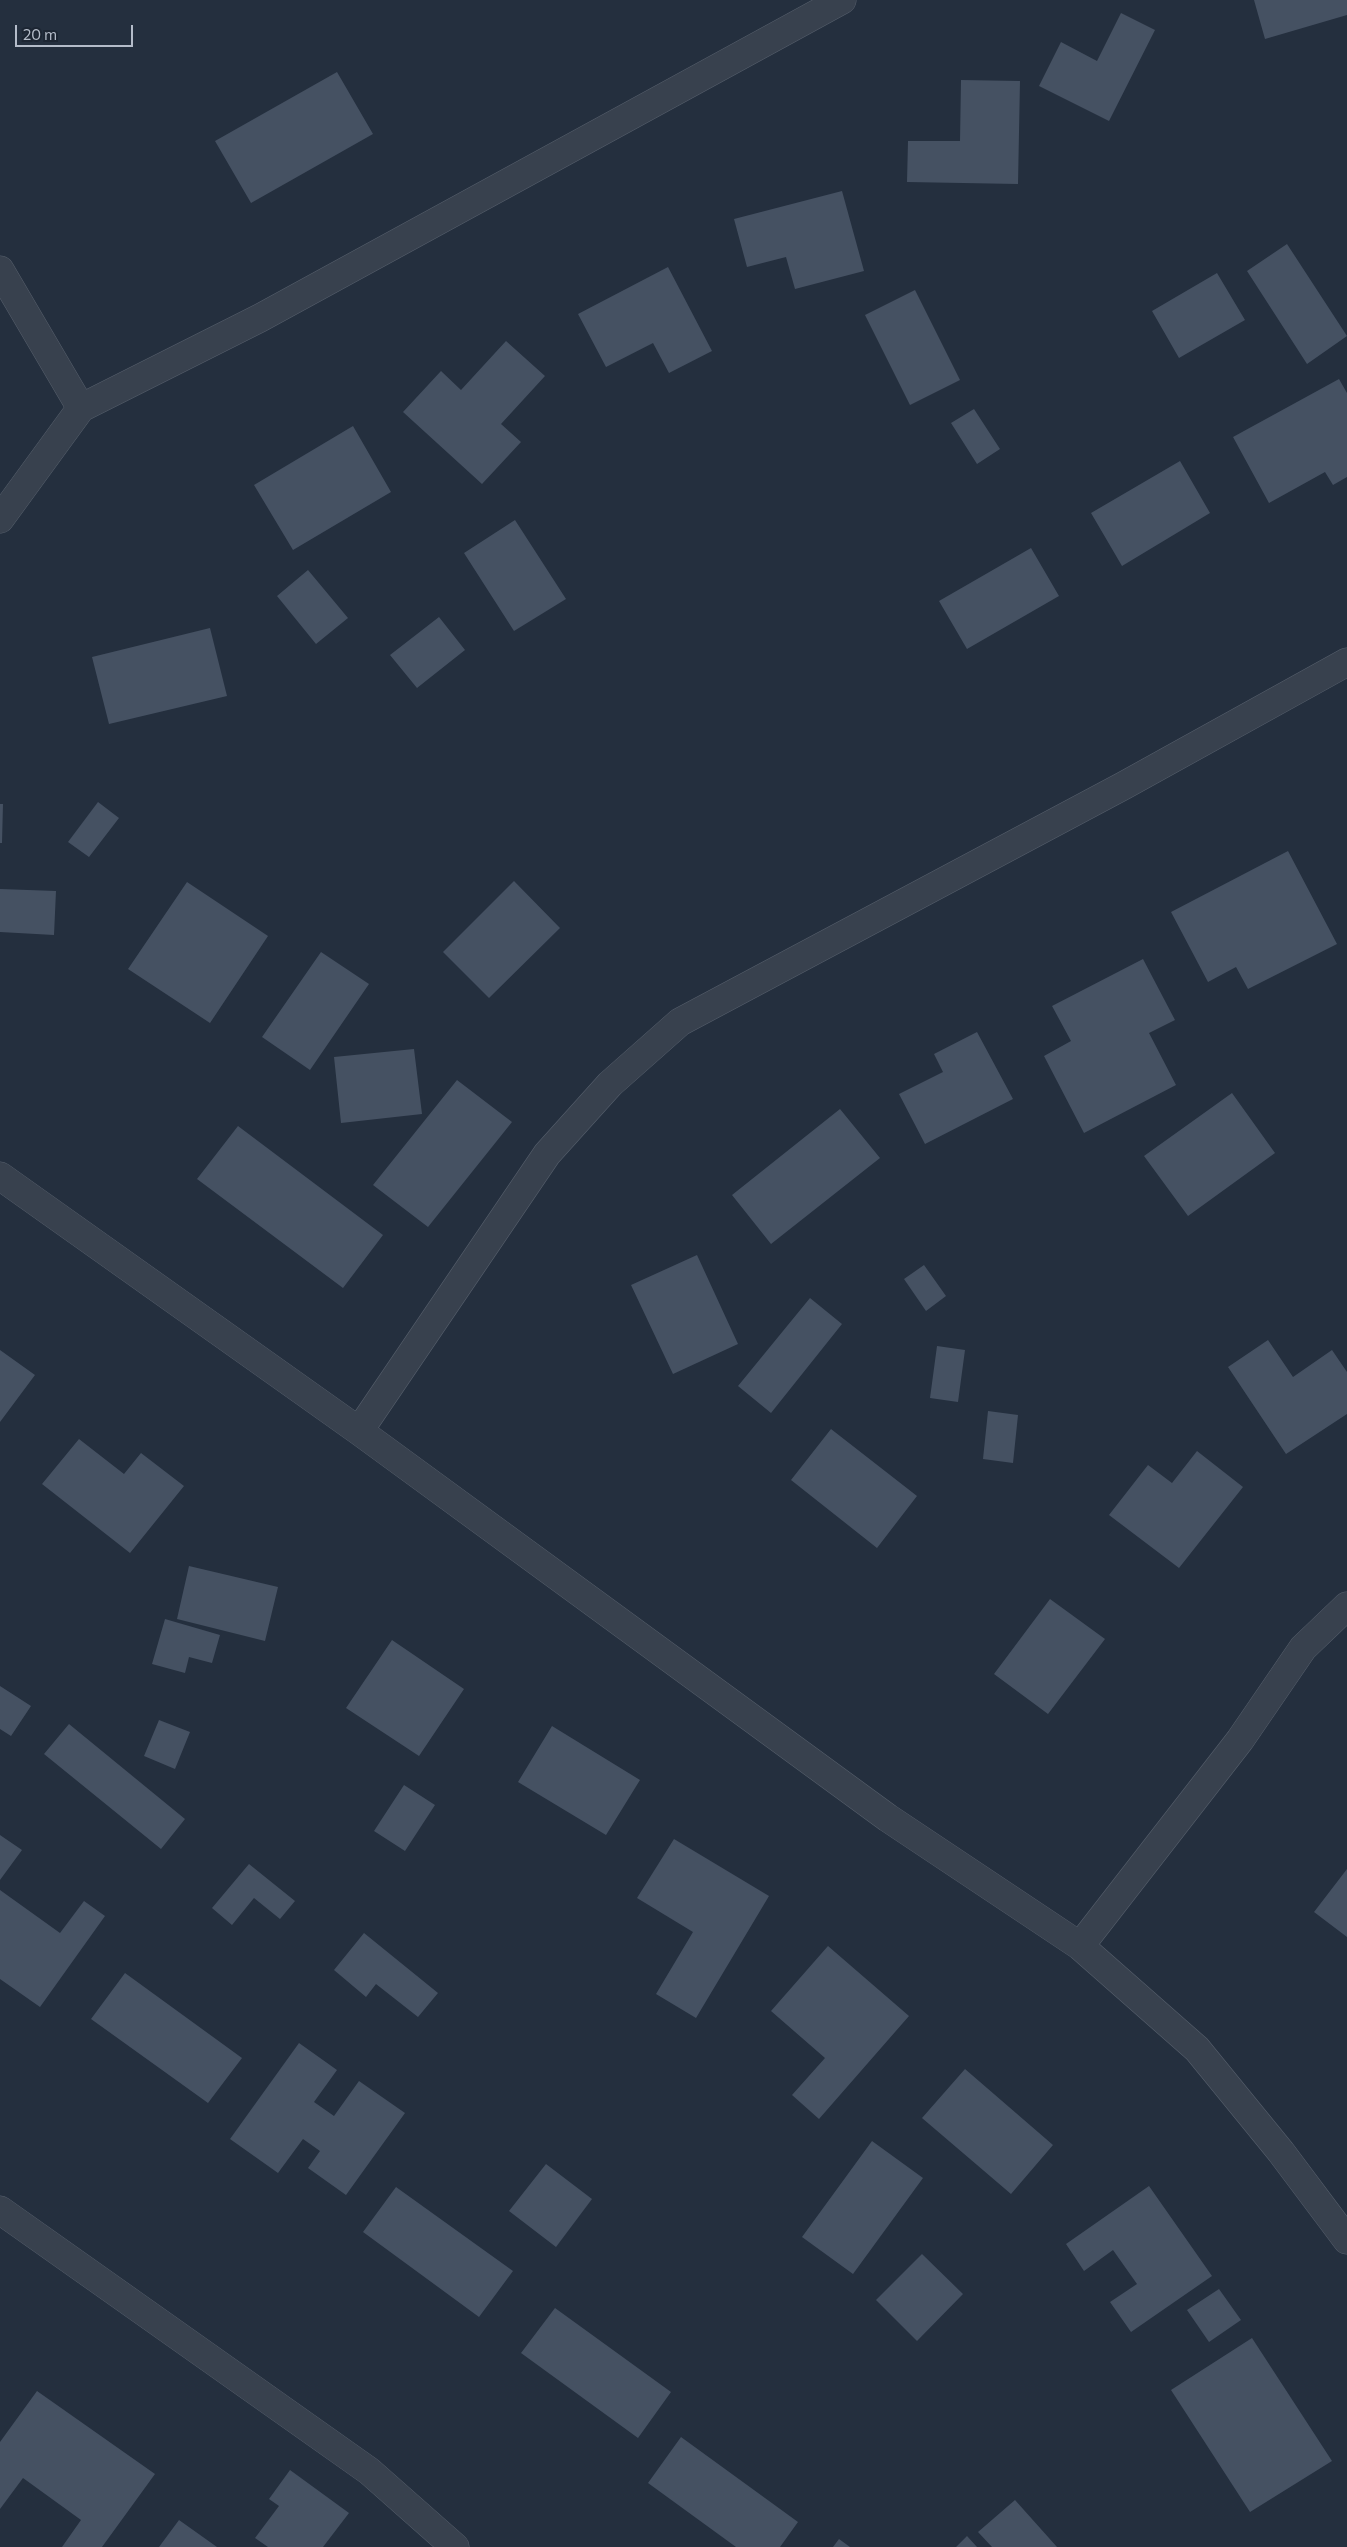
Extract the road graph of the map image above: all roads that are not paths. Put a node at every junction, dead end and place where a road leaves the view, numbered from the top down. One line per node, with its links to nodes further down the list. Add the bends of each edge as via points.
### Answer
1 (842, 0): 3 (street, via 260,318)
2 (0, 270): 3 (street)
3 (81, 408): 4 (street)
4 (0, 519)
5 (1347, 662): 7 (street, via 1123,786 680,1022 610,1084 548,1154)
6 (0, 1176): 7 (street)
7 (359, 1431): 9 (street, via 888,1818)
8 (1347, 1606): 9 (street, via 1303,1648 1240,1740)
9 (1080, 1946): 11 (street, via 1197,2049)
10 (0, 2210): 12 (street, via 369,2471)
11 (1347, 2240)
12 (456, 2547)

